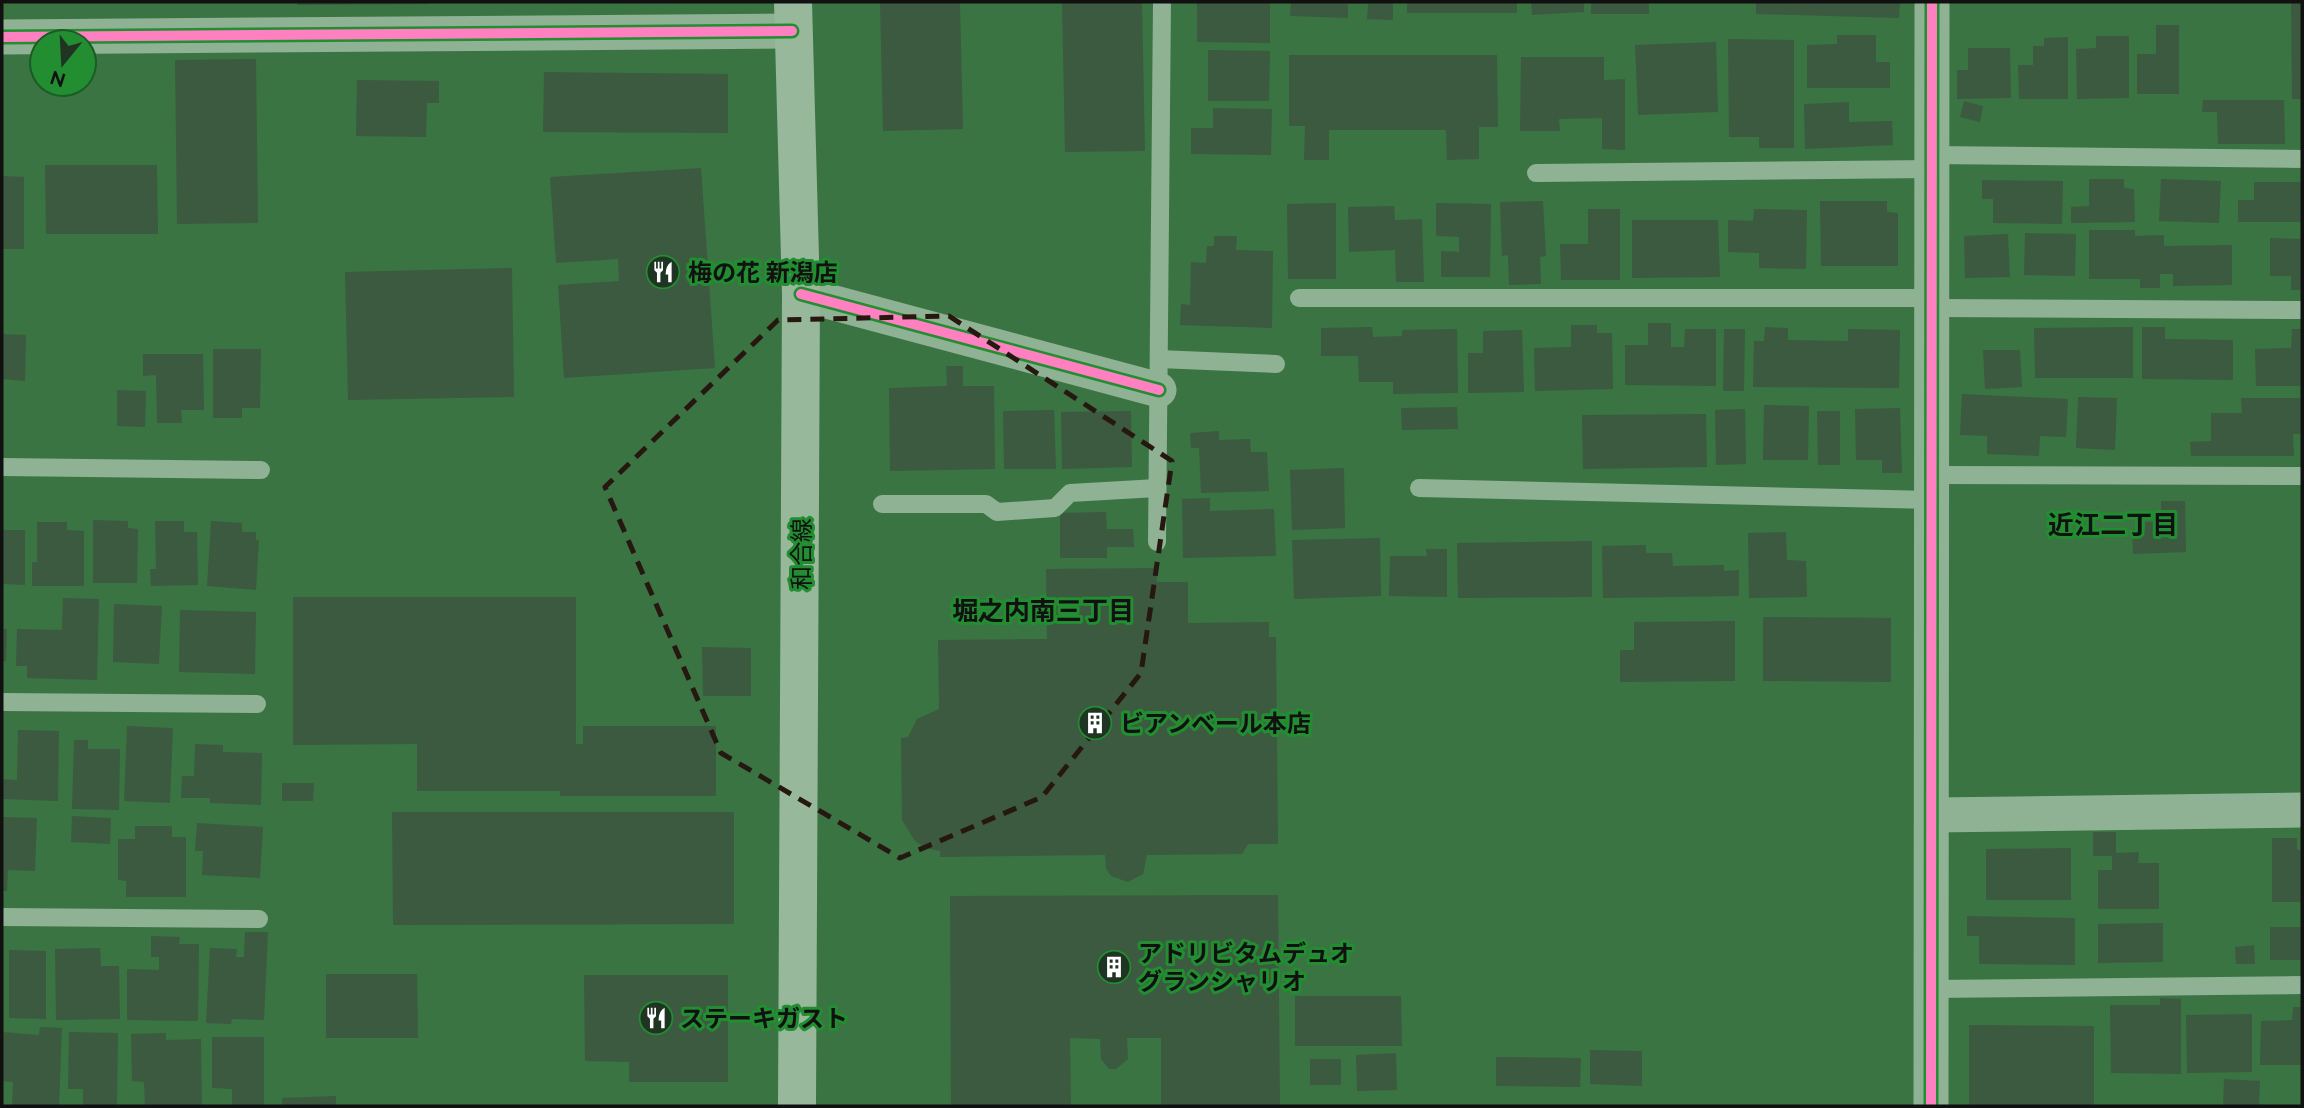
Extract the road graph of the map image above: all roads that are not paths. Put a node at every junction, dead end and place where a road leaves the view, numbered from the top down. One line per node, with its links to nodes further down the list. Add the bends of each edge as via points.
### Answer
1 (1162, 2): 13 (lane)
2 (1932, 2): 6 (street)
3 (793, 16): 4 (street); 8 (main road, 和合線)
4 (2, 37)
5 (2302, 159): 6 (lane)
6 (1932, 162): 7 (lane); 10 (street)
7 (1536, 173)
8 (801, 294): 13 (street); 30 (main road, 和合線)
9 (1299, 298): 10 (lane)
10 (1933, 303): 11 (lane); 17 (street)
11 (2302, 310)
12 (1276, 363): 13 (lane)
13 (1159, 374): 18 (lane)
14 (2, 467): 15 (lane)
15 (261, 470)
16 (2302, 476): 17 (lane)
17 (1933, 487): 19 (lane); 25 (street)
18 (1157, 488): 20 (lane, via 1070,493 1055,508 997,512 986,504); 21 (lane)
19 (1419, 488)
20 (883, 504)
21 (1157, 542)
22 (2, 702): 23 (lane)
23 (257, 704)
24 (2302, 810): 25 (street)
25 (1933, 815): 29 (street)
26 (2, 917): 27 (lane)
27 (259, 919)
28 (2302, 985): 29 (lane)
29 (1932, 989): 31 (street)
30 (797, 1106)
31 (1931, 1106)

